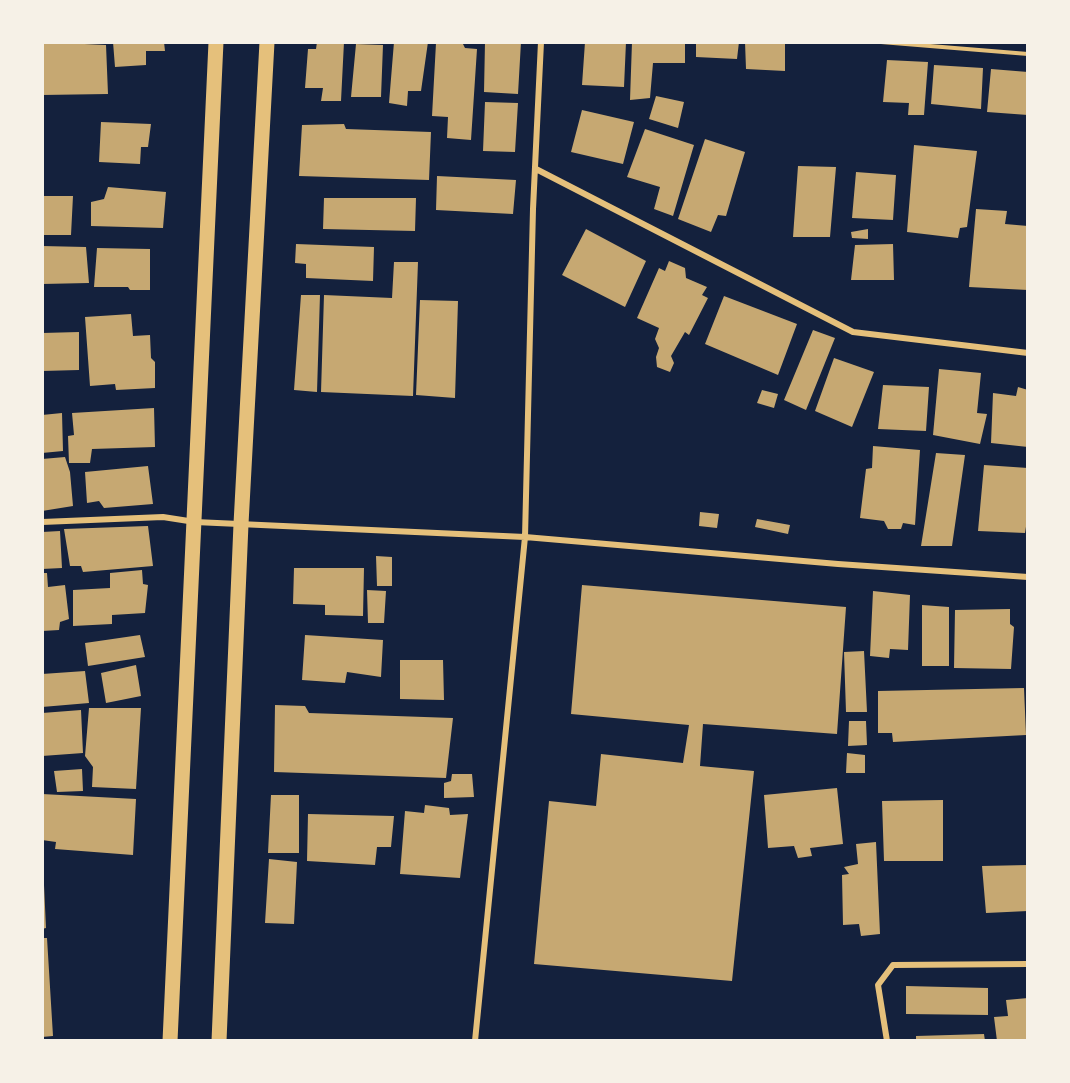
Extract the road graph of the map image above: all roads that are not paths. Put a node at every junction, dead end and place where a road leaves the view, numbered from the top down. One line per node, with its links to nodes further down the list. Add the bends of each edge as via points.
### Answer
1 (216, 42): 7 (main road)
2 (267, 42): 8 (main road)
3 (541, 42): 4 (street)
4 (536, 169): 5 (street, via 853,332); 9 (street)
5 (1028, 354)
6 (42, 522): 7 (street, via 163,517)
7 (195, 522): 8 (street); 12 (main road)
8 (241, 524): 9 (street); 13 (main road)
9 (525, 537): 10 (street); 14 (street)
10 (1028, 577)
11 (1028, 964): 15 (street, via 893,965 878,985)
12 (170, 1041)
13 (219, 1041)
14 (475, 1041)
15 (887, 1041)

